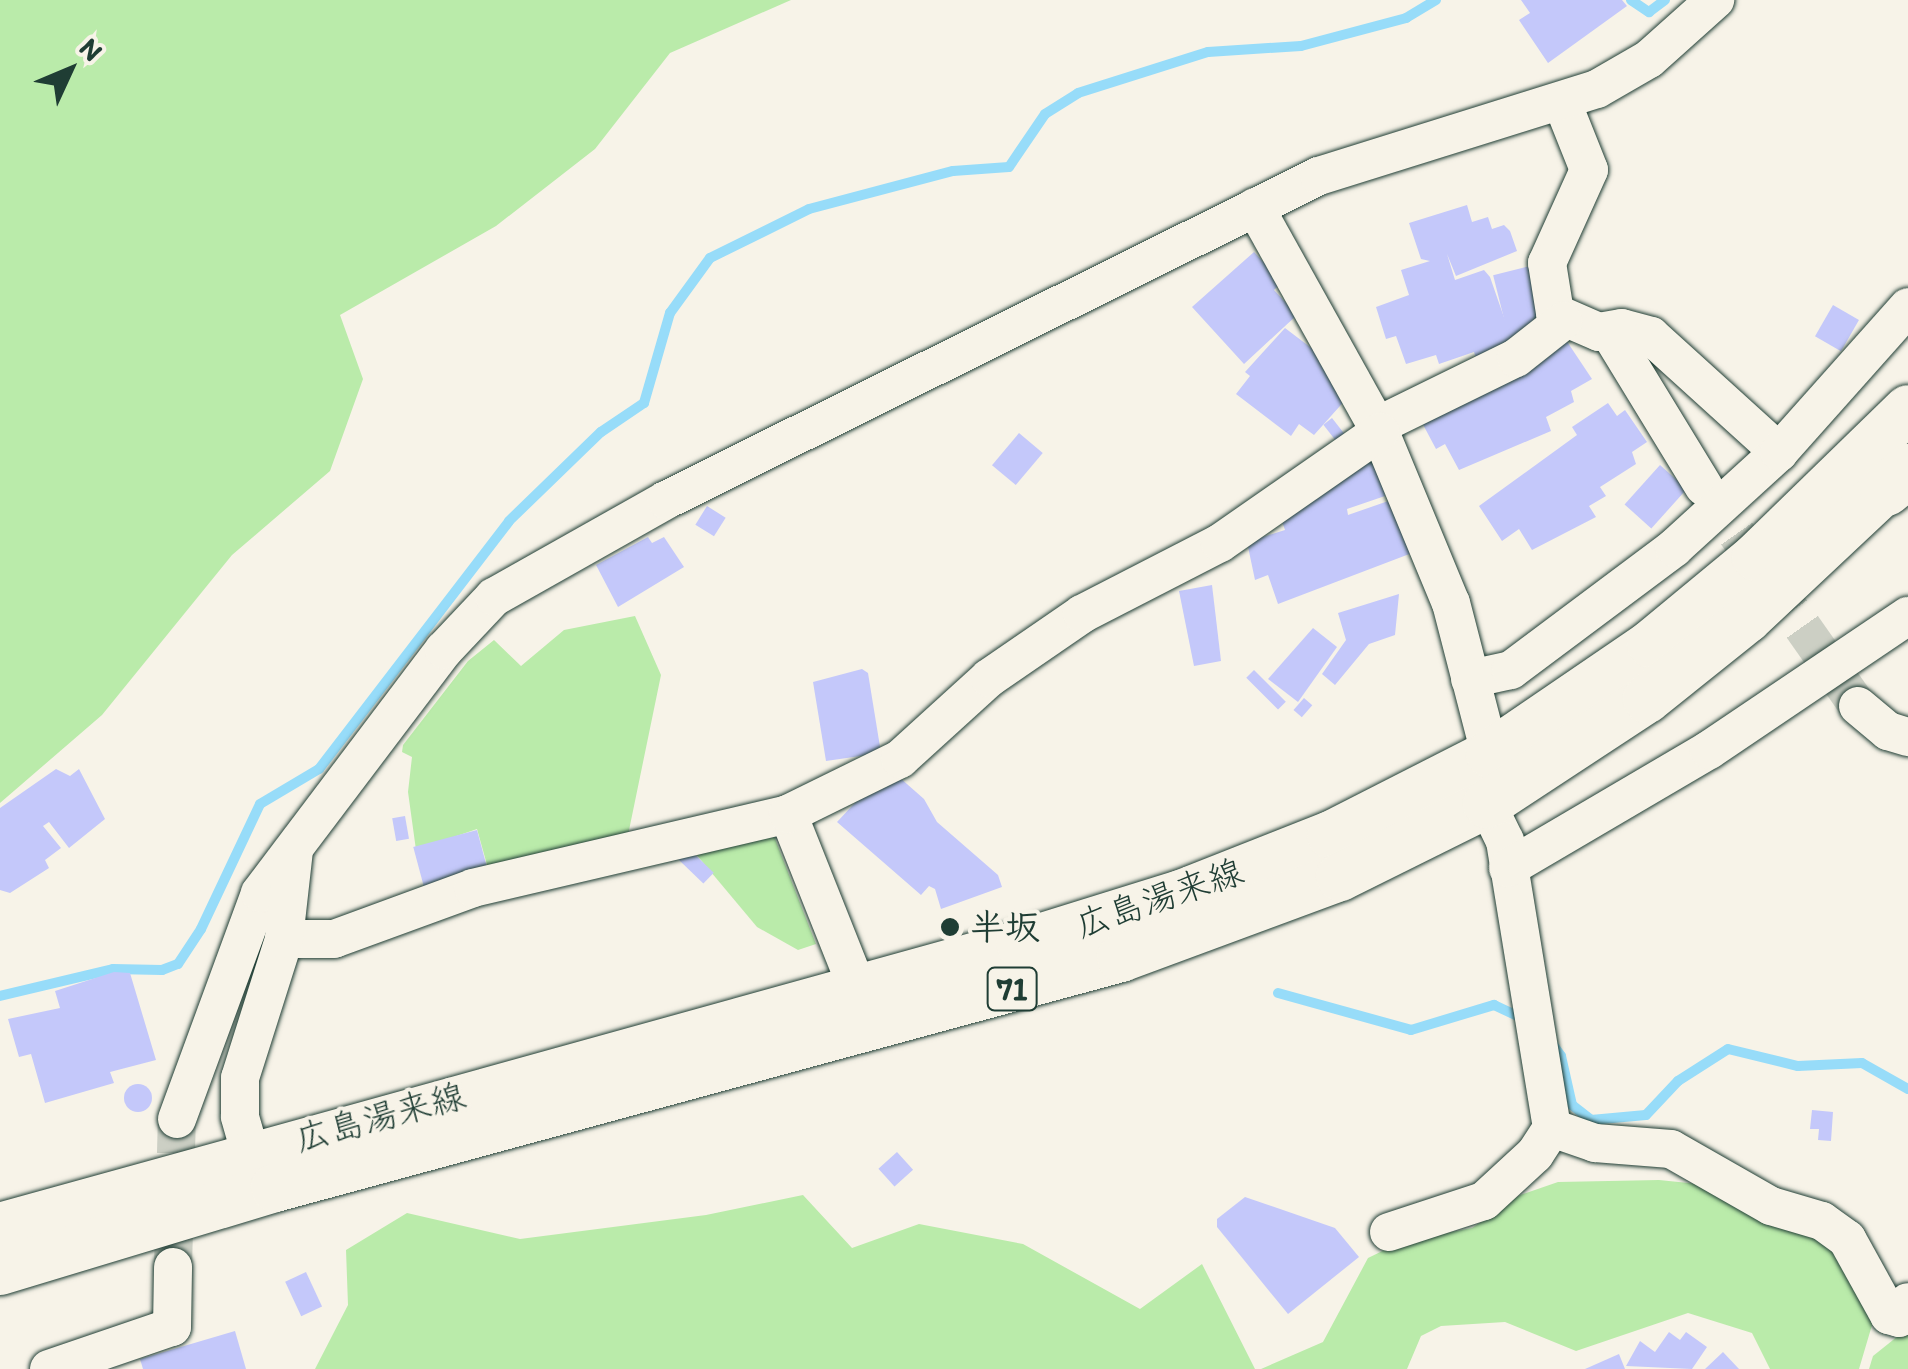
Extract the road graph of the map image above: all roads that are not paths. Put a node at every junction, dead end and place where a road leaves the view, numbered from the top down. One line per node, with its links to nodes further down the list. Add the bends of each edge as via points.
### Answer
1 (1716, 0): 2 (street, via 1630,72)
2 (1562, 102): 3 (street, via 1371,155); 5 (street, via 1590,162 1547,262 1550,303)
3 (1255, 208): 8 (street); 19 (street, via 523,576 467,622)
4 (1908, 308): 9 (street)
5 (1563, 320): 6 (street); 8 (street, via 1516,358)
6 (1610, 333): 9 (street, via 1622,328 1651,336); 11 (street)
7 (1908, 409): 16 (main road, 広島湯来線 / 71, via 1704,601)
8 (1378, 429): 13 (street, via 1451,603); 18 (street, via 1220,543 1082,614 988,678 900,758)
9 (1779, 452): 13 (street, via 1594,612 1511,670)
10 (1901, 476): 17 (main road, 広島湯来線 / 71, via 1697,660 1596,736)
11 (1704, 487)
12 (1904, 628): 20 (street, via 1854,647 1709,750)
13 (1470, 679): 16 (street)
14 (1858, 706): 15 (street, via 1876,724)
15 (1908, 737)
16 (1490, 754): 22 (main road, 広島湯来線 / 71, via 1331,835 1196,888)
17 (1487, 804): 20 (street, via 1505,841); 29 (main road, 広島湯来線 / 71, via 1294,896 1122,958 275,1188)
18 (788, 814): 21 (street, via 473,888 334,939); 22 (street)
19 (300, 840): 21 (street, via 287,869); 23 (street, via 254,904)
20 (1508, 868): 24 (street)
21 (284, 938): 25 (street, via 240,1078 240,1116)
22 (857, 988): 25 (main road, 広島湯来線 / 71)
23 (177, 1120)
24 (1552, 1128): 27 (street, via 1535,1154 1484,1201); 30 (street, via 1582,1140 1671,1149 1771,1206 1822,1221 1847,1239 1889,1315 1900,1318)
25 (250, 1152): 26 (main road, 広島湯来線 / 71)
26 (0, 1226)
27 (1389, 1232)
28 (174, 1267): 31 (street, via 172,1327)
29 (0, 1271)
30 (1908, 1302)
31 (48, 1369)

